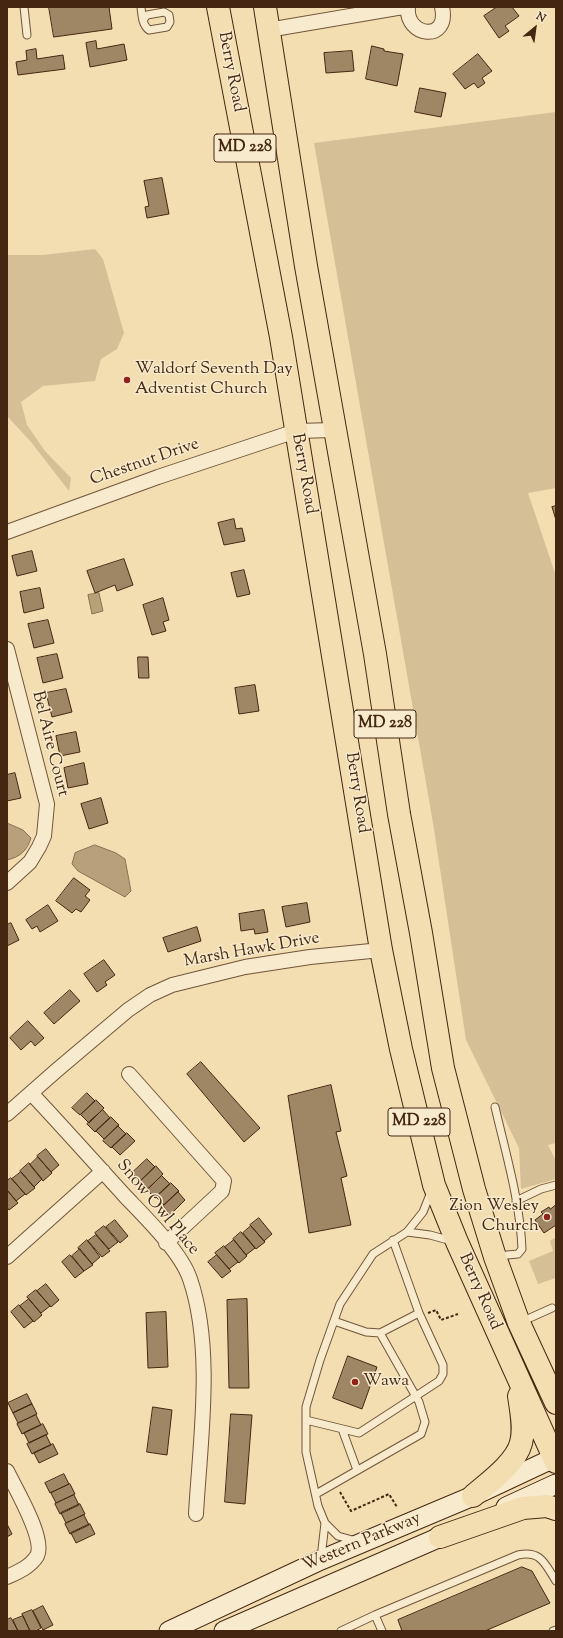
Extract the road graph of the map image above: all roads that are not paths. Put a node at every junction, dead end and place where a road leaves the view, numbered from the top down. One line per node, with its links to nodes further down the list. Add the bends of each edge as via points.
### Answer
1 (24, 7): 10 (lane)
2 (141, 7): 8 (lane)
3 (218, 7): 12 (highway, Berry Road / MD 228, via 281,337)
4 (265, 7): 9 (highway, Berry Road / MD 228)
5 (403, 7): 9 (street)
6 (408, 7): 7 (street, via 410,22 421,31 433,32 442,26)
7 (442, 7)
8 (143, 20)
9 (268, 30): 11 (highway, Berry Road / MD 228)
10 (27, 35)
11 (334, 430): 12 (street, Chestnut Drive); 30 (highway, Berry Road / MD 228, via 375,654 399,814 443,1068)
12 (296, 431): 13 (street, Chestnut Drive, via 158,477); 16 (highway, Berry Road / MD 228)
13 (7, 532)
14 (7, 649): 15 (street, Bel Aire Court, via 46,804 44,836 39,847 30,862)
15 (7, 883)
16 (381, 950): 18 (street, Marsh Hawk Drive, via 245,967 172,985 150,995 128,1010); 22 (highway, Berry Road / MD 228, via 401,1049)
17 (129, 1074): 28 (street, via 224,1181 222,1191)
18 (31, 1093): 20 (street, Marsh Hawk Drive); 21 (street, Snow Owl Place)
19 (495, 1107): 24 (lane)
20 (7, 1114)
21 (103, 1171): 28 (street, Snow Owl Place); 29 (street)
22 (434, 1184): 25 (lane, via 423,1212); 27 (highway, Berry Road / MD 228)
23 (556, 1185): 24 (lane)
24 (516, 1201): 30 (lane, via 522,1249 518,1254)
25 (407, 1232): 26 (lane); 27 (lane)
26 (393, 1240): 32 (lane); 33 (lane, via 374,1254 340,1304)
27 (457, 1242): 37 (highway, Berry Road / MD 228)
28 (166, 1243): 50 (street, Snow Owl Place, via 176,1254 190,1278 202,1334 203,1399)
29 (7, 1257)
30 (494, 1257): 34 (highway, Berry Road / MD 228)
31 (552, 1308): 34 (lane)
32 (419, 1314): 35 (lane); 39 (lane, via 443,1365 443,1374 439,1381)
33 (334, 1321): 35 (lane, via 366,1332); 41 (lane, via 306,1407)
34 (519, 1323): 36 (highway, Berry Road / MD 228)
35 (380, 1333): 39 (lane)
36 (530, 1349): 38 (highway); 40 (highway, Berry Road / MD 228)
37 (516, 1375): 43 (highway, Berry Road / MD 228); 48 (highway, via 523,1432 521,1444 517,1454)
38 (555, 1382)
39 (415, 1395): 42 (lane, via 359,1433); 44 (lane, via 425,1422 421,1434)
40 (556, 1403)
41 (306, 1420): 42 (lane); 47 (lane, via 306,1452)
42 (342, 1429): 44 (lane)
43 (555, 1459): 48 (main road, Western Parkway)
44 (357, 1470): 47 (lane)
45 (7, 1471): 55 (street, via 32,1523 39,1544 33,1561)
46 (556, 1484): 52 (main road, Western Parkway)
47 (316, 1494): 51 (lane)
48 (473, 1496): 53 (main road, Western Parkway)
49 (556, 1509): 52 (highway, via 546,1506 523,1508)
50 (196, 1514)
51 (325, 1523): 53 (lane, via 338,1536); 54 (lane)
52 (440, 1537): 60 (main road, Western Parkway)
53 (361, 1543): 54 (main road, Western Parkway)
54 (321, 1560): 59 (main road, Western Parkway)
55 (7, 1577)
56 (556, 1581): 57 (lane, via 542,1560 535,1554 526,1553)
57 (376, 1615): 61 (lane); 62 (lane)
58 (556, 1630): 63 (lane)
59 (169, 1631)
60 (224, 1631)
61 (342, 1631)
62 (382, 1631)
63 (553, 1631)

